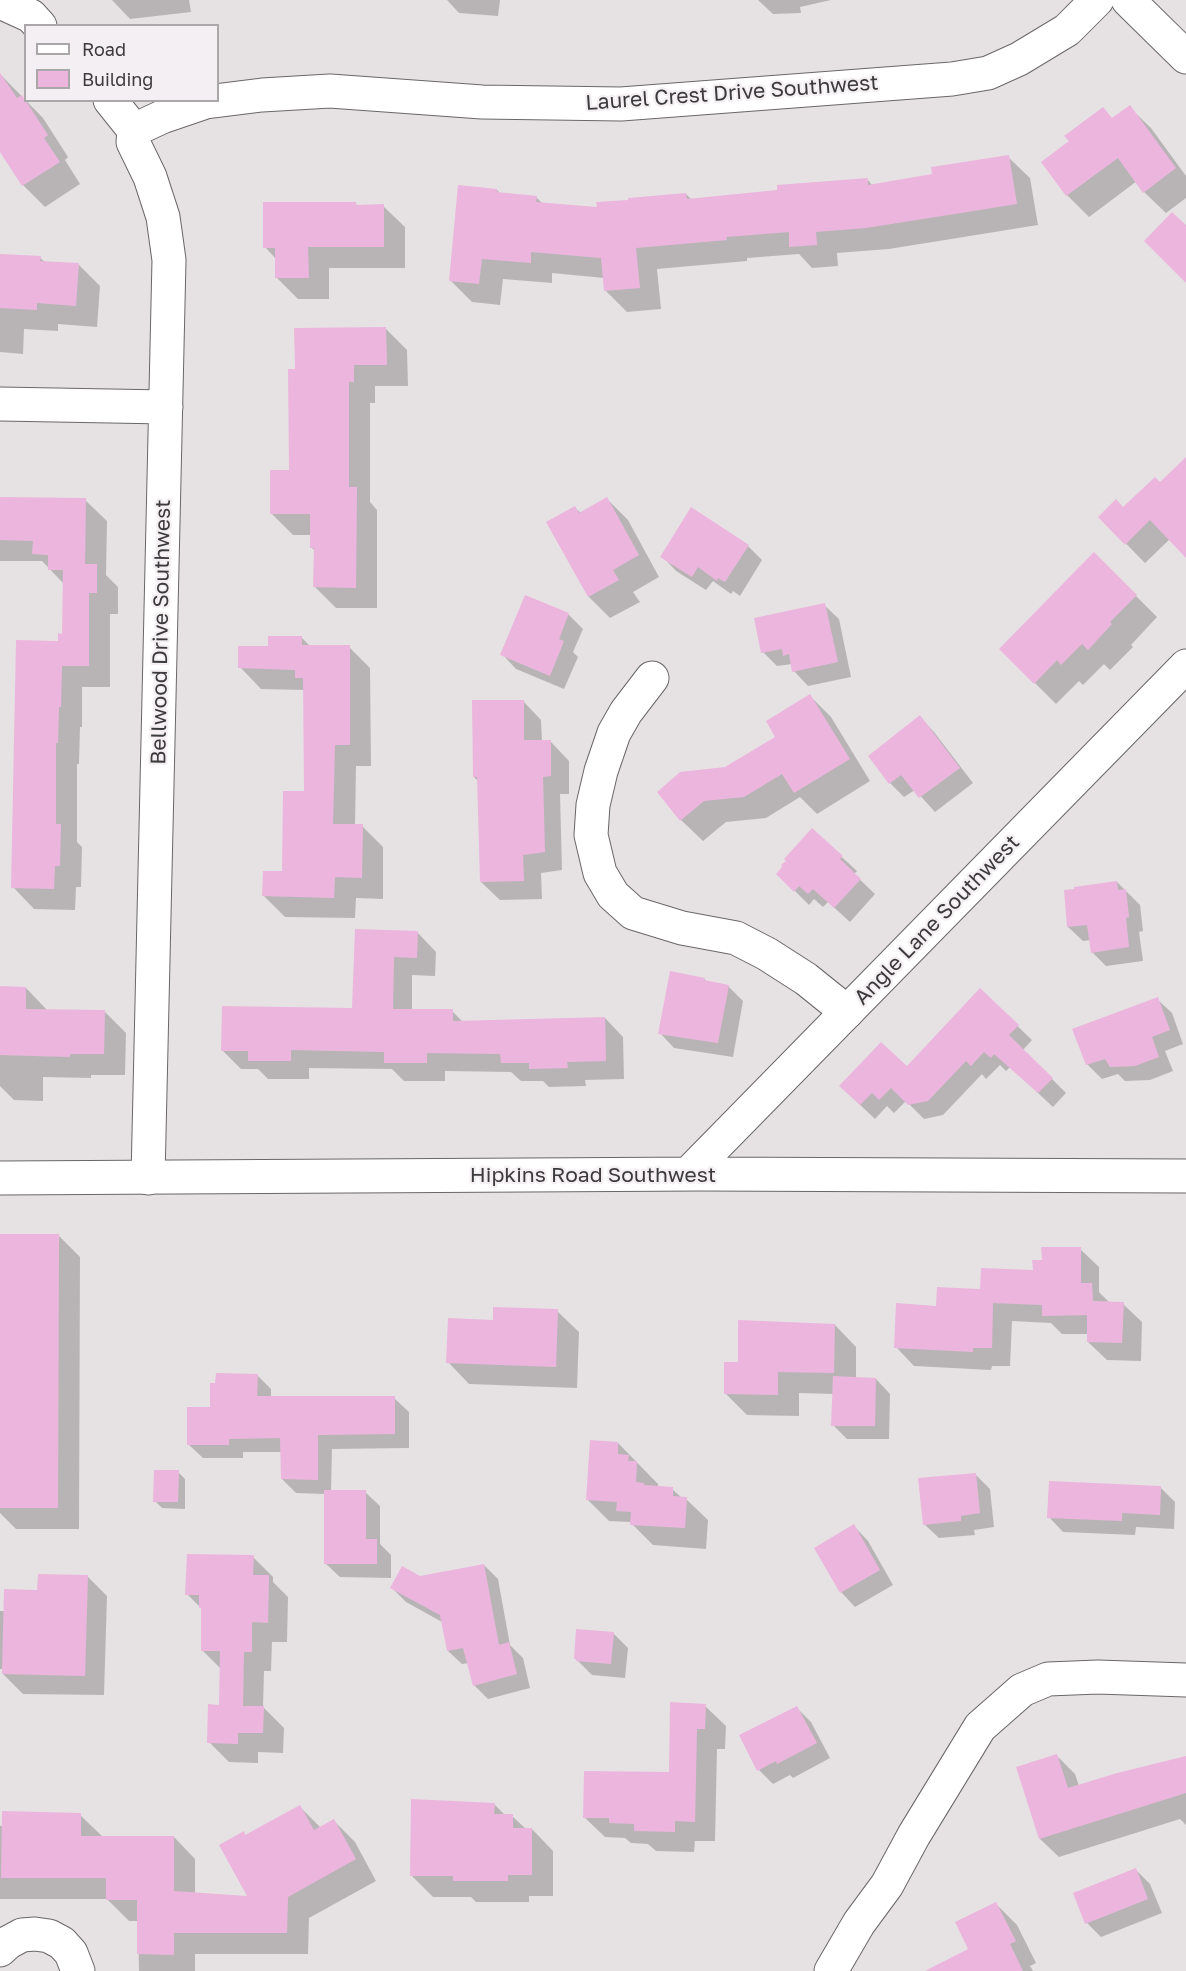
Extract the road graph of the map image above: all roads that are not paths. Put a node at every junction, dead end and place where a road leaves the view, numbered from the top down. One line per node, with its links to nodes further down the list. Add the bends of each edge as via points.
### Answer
1 (1097, 0): 6 (street, Laurel Crest Drive Southwest, via 1067,30 1019,58 988,73 952,79 621,105 482,102 330,91)
2 (1128, 0): 5 (street)
3 (0, 2): 4 (street, via 32,16)
4 (38, 24)
5 (1186, 57)
6 (219, 100)
7 (112, 102): 9 (street, Bellwood Drive Southwest)
8 (206, 102): 9 (street, Laurel Crest Drive Southwest)
9 (134, 130): 11 (street, Bellwood Drive Southwest, via 133,141 163,217 169,260)
10 (0, 404): 11 (street)
11 (166, 406): 18 (street, Bellwood Drive Southwest)
12 (1186, 666): 14 (street, Angle Lane Southwest)
13 (652, 678): 14 (street, via 614,733 601,771 591,835 600,873 613,895 633,913 682,928 736,938 806,978)
14 (847, 1012): 15 (street, Angle Lane Southwest)
15 (688, 1174): 16 (street, Hipkins Road Southwest); 18 (street, Hipkins Road Southwest)
16 (1186, 1176)
17 (0, 1178): 18 (street, Hipkins Road Southwest)
18 (148, 1178)
19 (1186, 1680): 22 (street, via 1048,1679 1022,1690 980,1727)
20 (0, 1950): 21 (street, via 22,1935 49,1936 71,1953)
21 (78, 1971)
22 (831, 1971)

